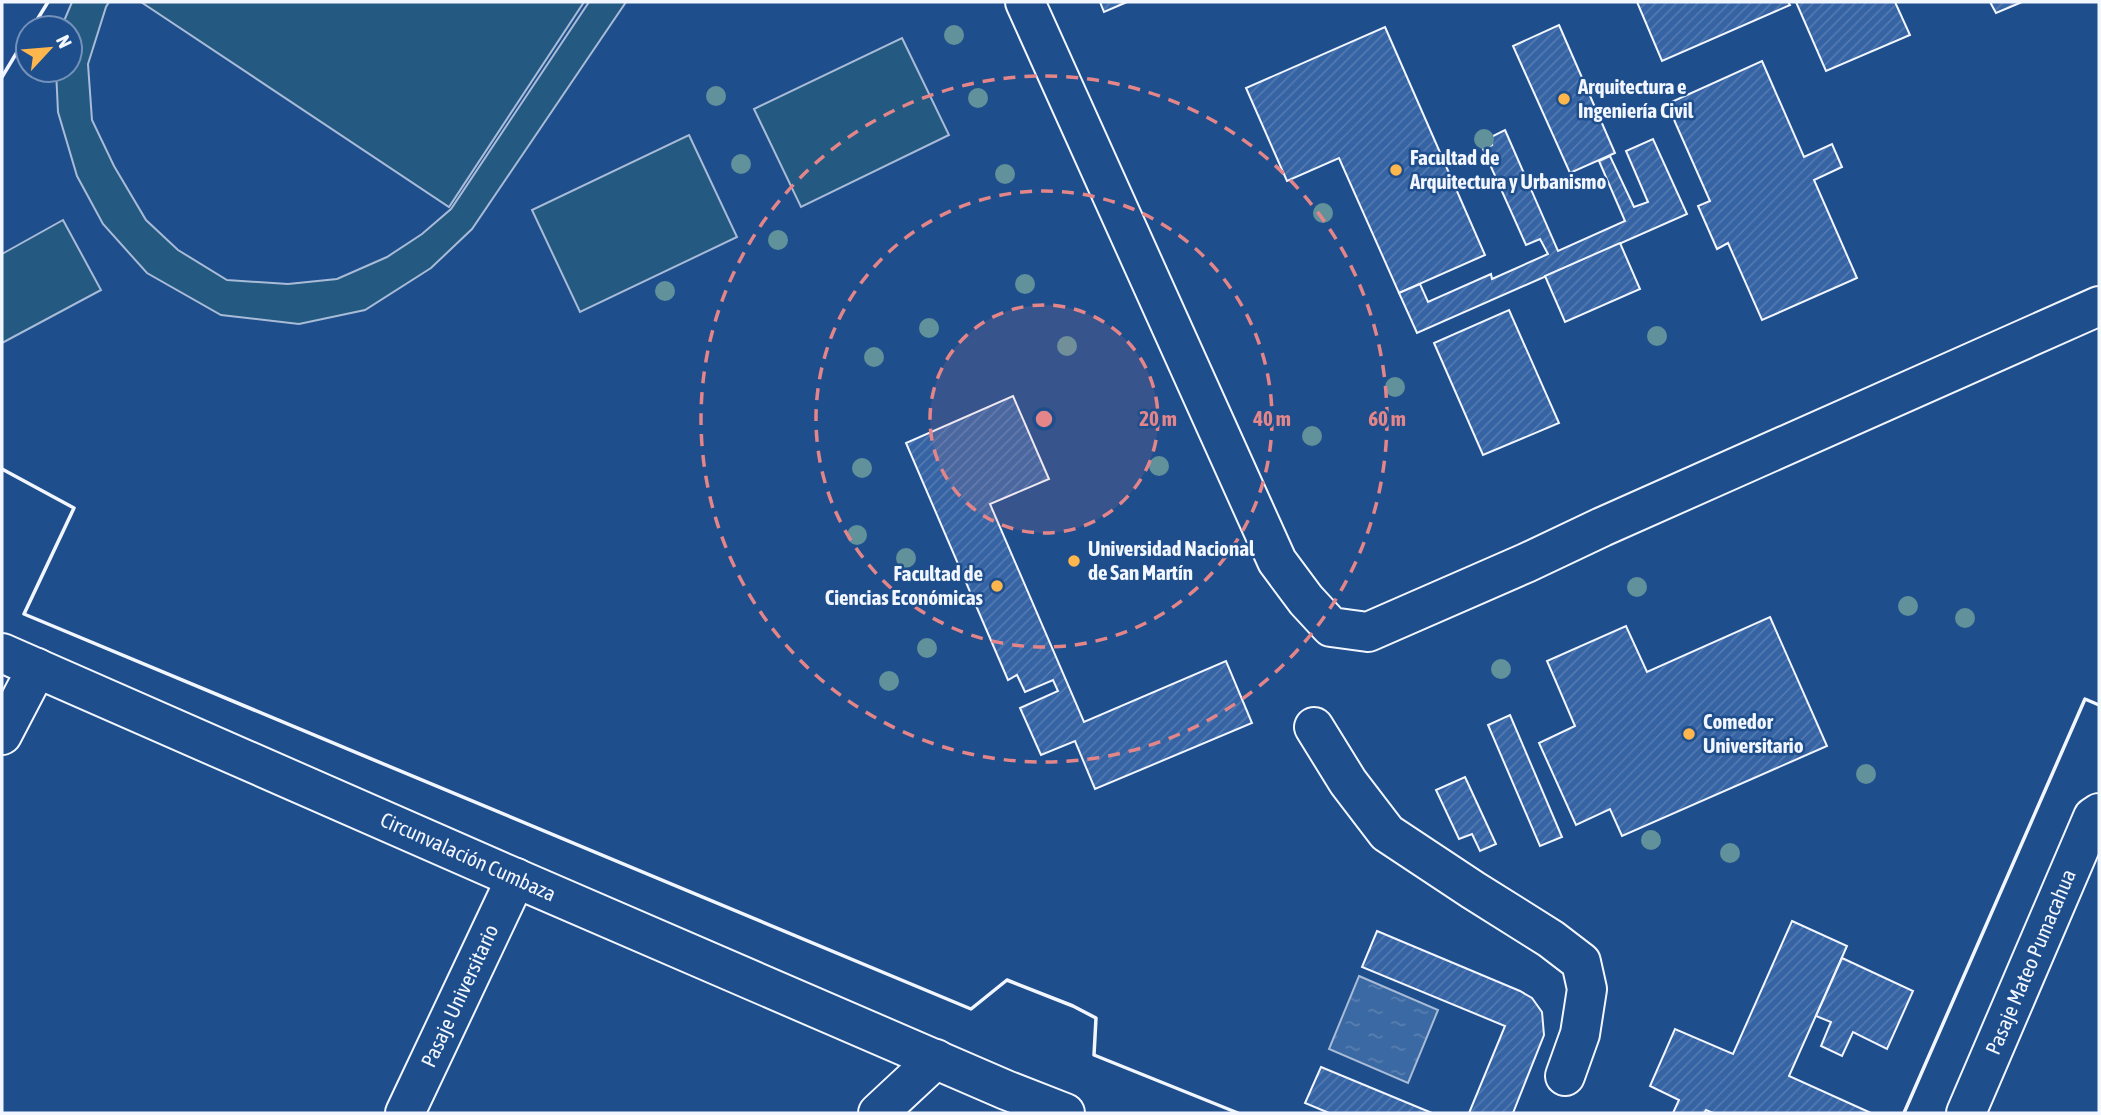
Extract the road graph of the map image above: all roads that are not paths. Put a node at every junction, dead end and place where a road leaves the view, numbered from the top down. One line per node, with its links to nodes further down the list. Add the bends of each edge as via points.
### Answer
1 (1025, 2): 2 (street, via 1277,561 1331,627 1368,632)
2 (2099, 306)
3 (2, 653): 4 (street, Circunvalación Cumbaza)
4 (37, 668): 6 (street); 8 (street, Circunvalación Cumbaza)
5 (1314, 727): 10 (street, via 1387,833 1581,962 1587,989 1580,1034)
6 (2, 735)
7 (2099, 813): 15 (street, Pasaje Mateo Pumacahua, via 2093,817)
8 (516, 878): 9 (street, Circunvalación Cumbaza); 12 (street, Pasaje Universitario)
9 (936, 1059): 11 (street, Circunvalación Cumbaza); 13 (street)
10 (1565, 1076)
11 (993, 1102): 14 (street, Circunvalación Cumbaza)
12 (405, 1113)
13 (878, 1113)
14 (1065, 1113)
15 (1966, 1113)

